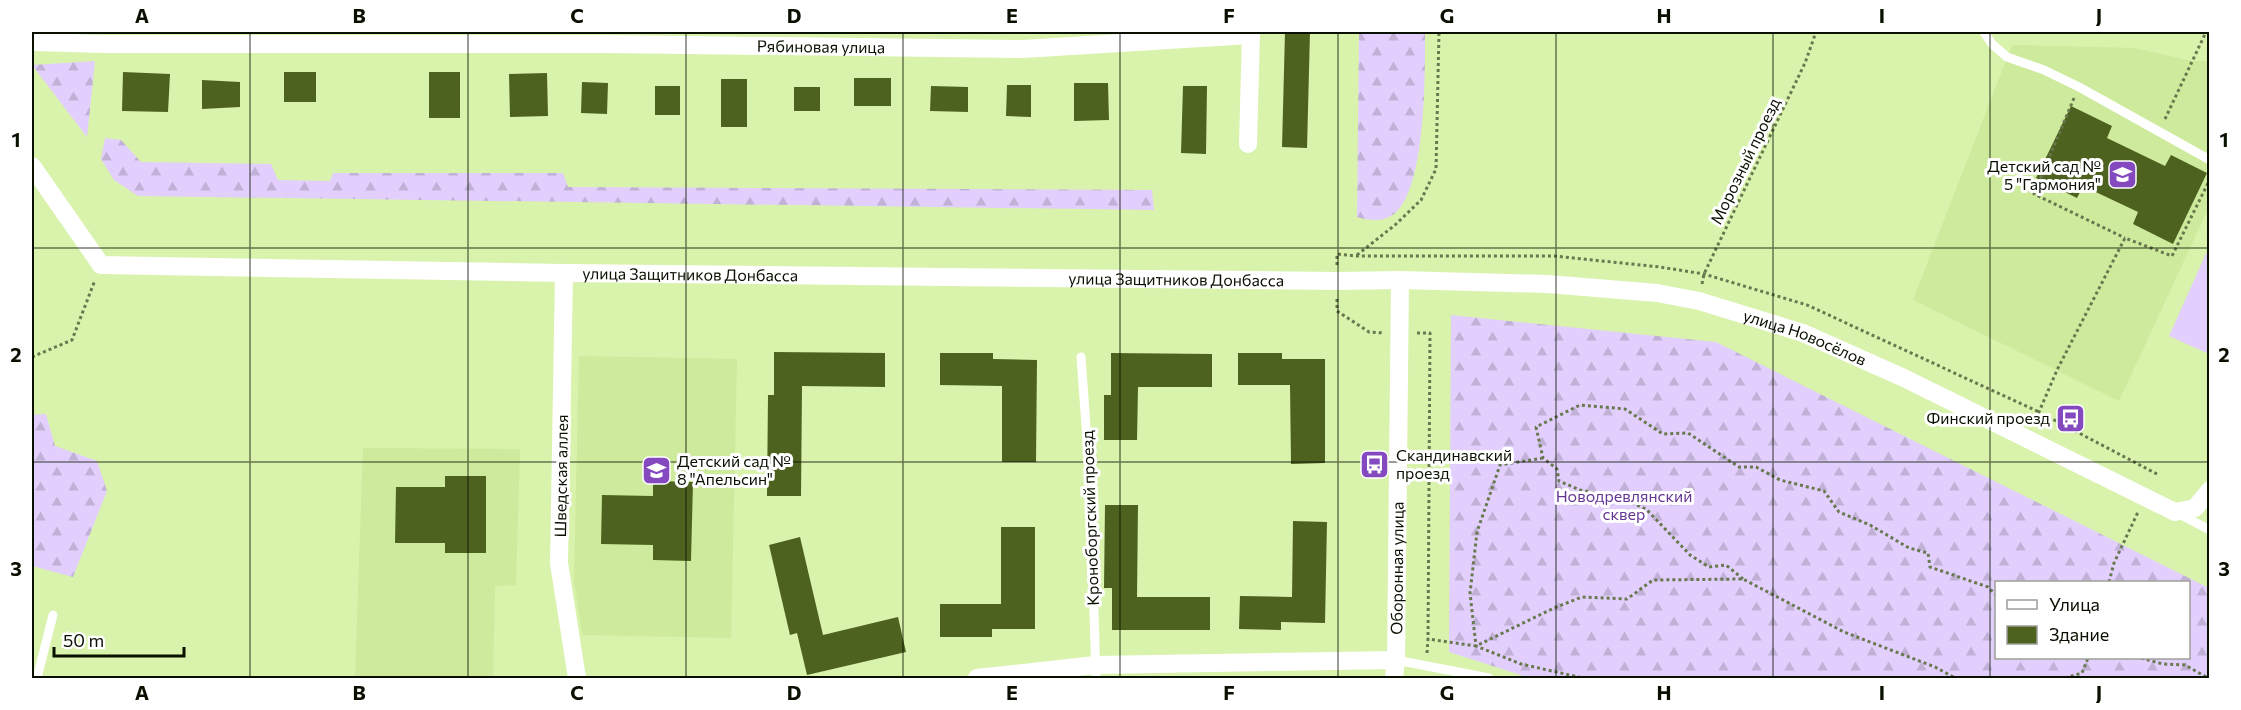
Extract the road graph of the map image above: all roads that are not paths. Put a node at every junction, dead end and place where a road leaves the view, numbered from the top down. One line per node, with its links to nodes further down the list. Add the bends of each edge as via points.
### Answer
1 (1984, 32): 8 (lane, via 2007,57 2079,87)
2 (1250, 33): 5 (street, Рябиновая улица); 7 (street)
3 (607, 38): 4 (street, Рябиновая улица); 6 (street, Рябиновая улица)
4 (810, 39): 5 (street, Рябиновая улица)
5 (1023, 40)
6 (32, 42)
7 (1248, 144)
8 (2210, 160)
9 (32, 166): 10 (street, улица Защитников Донбасса, via 101,265)
10 (564, 273): 11 (street, улица Защитников Донбасса); 20 (street, Шведская аллея, via 560,563)
11 (1400, 280): 14 (street, улица Новосёлов, via 1548,284 1699,300 1803,333 1904,378); 17 (street, Оборонная улица)
12 (1081, 357): 18 (lane, Кроноборгский проезд, via 1090,481)
13 (2210, 490): 14 (street, via 2195,508)
14 (2175, 512): 15 (lane)
15 (2210, 530)
16 (53, 615): 19 (lane)
17 (1396, 660): 18 (street); 22 (street, Оборонная улица); 23 (lane)
18 (1096, 671): 21 (street)
19 (37, 678)
20 (577, 678)
21 (977, 678)
22 (1394, 678)
23 (1489, 678)

